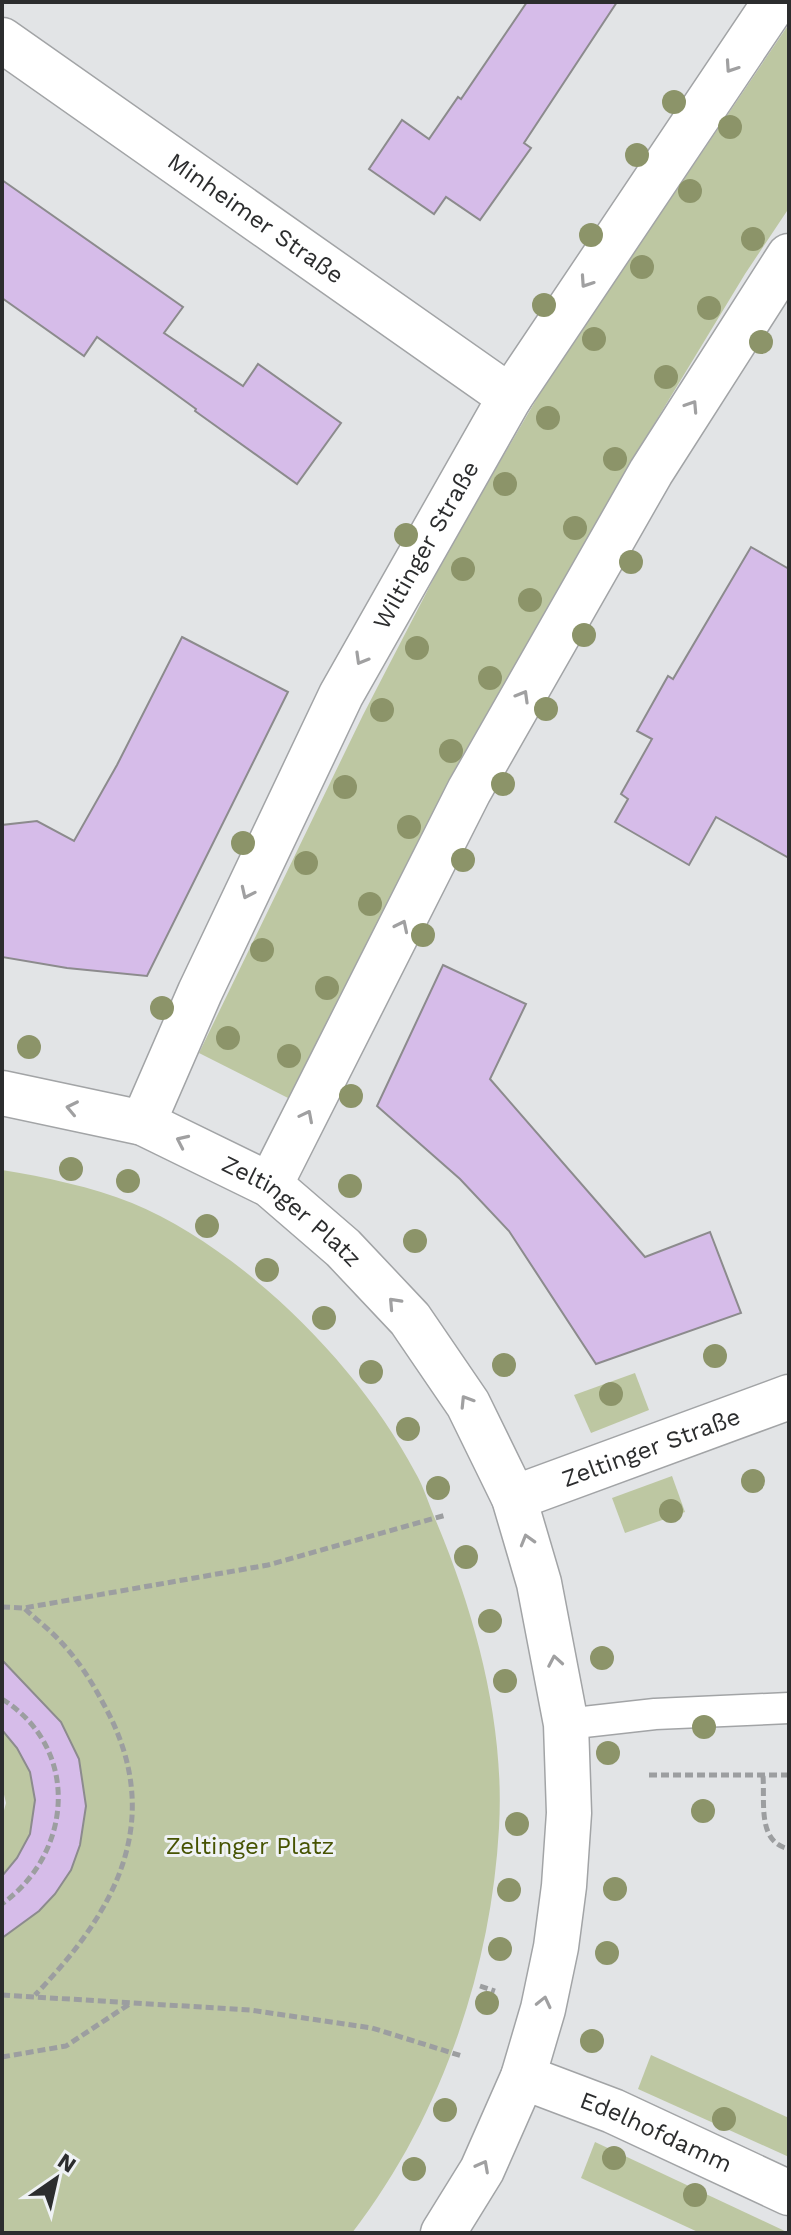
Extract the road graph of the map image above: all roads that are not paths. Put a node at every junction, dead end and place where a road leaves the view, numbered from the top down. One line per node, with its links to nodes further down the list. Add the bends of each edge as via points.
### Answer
1 (775, 2): 4 (street, Wiltinger Straße, one-way to 4)
2 (2, 40): 4 (street, Minheimer Straße)
3 (789, 256): 7 (street, one-way to 3, via 469,791 651,472)
4 (510, 397): 6 (street, Wiltinger Straße, one-way to 6, via 341,695)
5 (2, 1093): 6 (street, Zeltinger Platz, one-way to 5)
6 (143, 1123): 7 (street, Zeltinger Platz, one-way to 6)
7 (270, 1185): 9 (street, Zeltinger Platz, one-way to 7, via 468,1404 410,1319 343,1248)
8 (789, 1397): 9 (street, Zeltinger Straße)
9 (514, 1498): 11 (street, Zeltinger Platz, one-way to 9, via 541,1593)
10 (789, 1708): 11 (lane)
11 (566, 1724): 12 (street, Zeltinger Platz, one-way to 11, via 556,1947 564,1886 569,1813)
12 (523, 2077): 13 (street, Edelhofdamm, via 613,2111); 14 (street, Zeltinger Platz, one-way to 12, via 482,2170)
13 (789, 2193)
14 (443, 2233)

